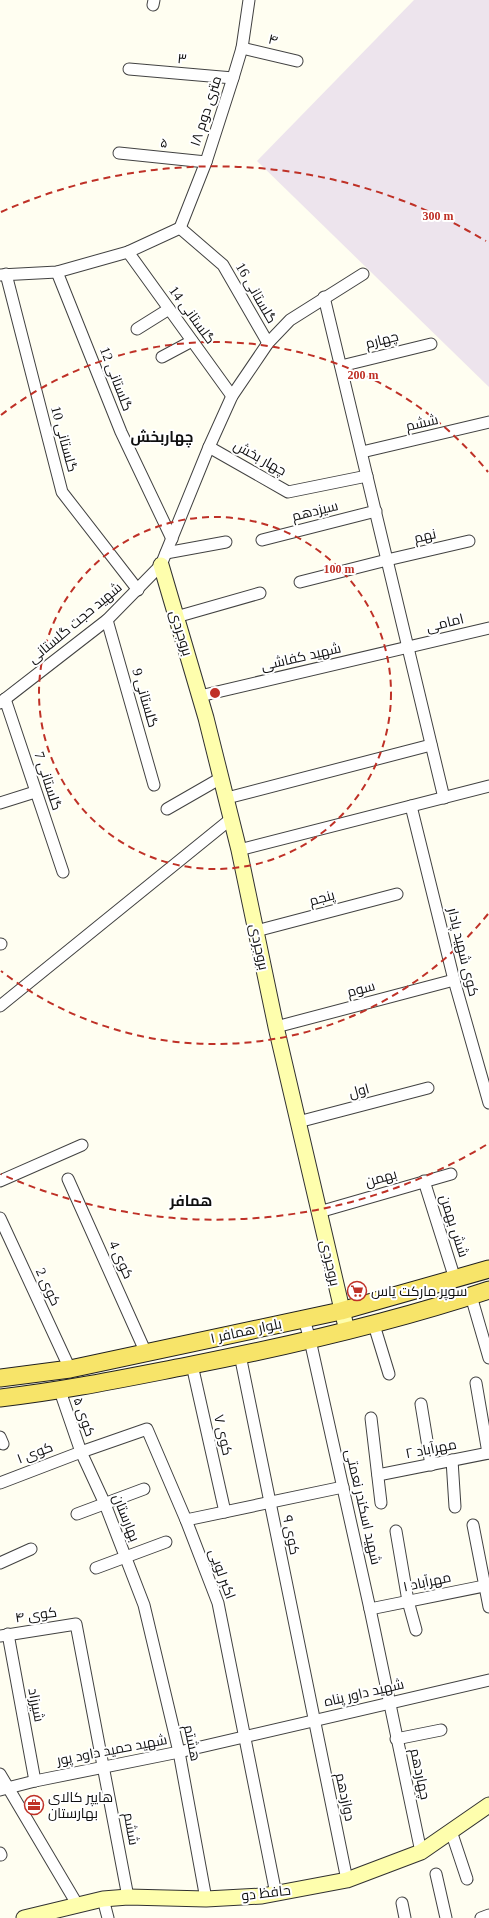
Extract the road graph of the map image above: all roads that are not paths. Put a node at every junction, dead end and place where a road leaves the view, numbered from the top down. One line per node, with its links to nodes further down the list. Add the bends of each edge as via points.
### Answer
1 (248, 0): 2 (street, ۱۸ متری دوم)
2 (242, 48): 3 (street, ۴); 5 (street, ۱۸ متری دوم)
3 (297, 60)
4 (129, 69): 5 (street, ۳)
5 (233, 78): 7 (street, ۱۸ متری دوم)
6 (119, 153): 7 (street, ۵)
7 (206, 162): 8 (street, ۱۸ متری دوم)
8 (180, 228): 9 (street); 17 (street, گلستانی 16, via 223,265)
9 (128, 252): 10 (street); 14 (street, گلستانی 14)
10 (57, 272): 12 (street); 27 (street, گلستانی 12, via 121,432)
11 (363, 274): 13 (street, شهید حجت گلستانی)
12 (3, 275): 34 (street, گلستانی 10, via 62,492)
13 (324, 297): 17 (street, شهید حجت گلستانی, via 290,320); 20 (street)
14 (169, 309): 15 (street); 16 (street, گلستانی 14)
15 (137, 329)
16 (192, 341): 19 (street); 21 (street, گلستانی 14)
17 (268, 343): 21 (street, شهید حجت گلستانی)
18 (431, 344): 20 (street, چهارم)
19 (162, 357)
20 (341, 366): 24 (street)
21 (232, 396): 23 (street, شهید حجت گلستانی)
22 (489, 422): 24 (street, ششم)
23 (209, 447): 25 (street, چهار بخش, via 288,492); 27 (street, شهید حجت گلستانی)
24 (362, 452): 25 (street)
25 (367, 476): 26 (street)
26 (376, 512): 28 (street, سیزدهم); 32 (street)
27 (172, 539): 31 (street, شهید حجت گلستانی)
28 (262, 540)
29 (469, 541): 32 (street, نهم)
30 (226, 542): 31 (street)
31 (163, 559): 34 (street, شهید حجت گلستانی); 36 (street, بروجردی)
32 (387, 560): 33 (street, نهم); 39 (street)
33 (300, 582)
34 (138, 590): 37 (street, شهید حجت گلستانی)
35 (260, 593): 36 (street)
36 (176, 617): 40 (street, بروجردی)
37 (107, 620): 41 (street, شهید حجت گلستانی); 44 (street, گلستانی 9)
38 (489, 628): 39 (street, امامی)
39 (408, 648): 40 (street, شهید کفاشی); 42 (street)
40 (200, 696): 43 (street, بروجردی)
41 (3, 701): 46 (street, گلستانی 7)
42 (431, 745): 47 (street); 48 (street)
43 (221, 778): 47 (street, بروجردی); 51 (street)
44 (154, 785)
45 (489, 786): 48 (street)
46 (35, 792): 49 (street); 54 (street, گلستانی 7)
47 (227, 798): 52 (street, بروجردی)
48 (444, 798): 50 (street)
49 (0, 803)
50 (411, 806): 53 (street); 57 (street, کوی شهید پادار)
51 (167, 809)
52 (232, 818): 53 (street, بروجردی); 58 (street)
53 (240, 850): 56 (street, بروجردی)
54 (63, 872)
55 (397, 894): 56 (street, پنجم)
56 (256, 931): 59 (street, بروجردی)
57 (454, 980): 59 (street, سوم); 61 (street, کوی شهید پادار)
58 (0, 1006)
59 (276, 1027): 62 (street, بروجردی)
60 (428, 1088): 62 (street, اول)
61 (489, 1103)
62 (298, 1122): 68 (street, بروجردی)
63 (82, 1145): 66 (street)
64 (451, 1174): 67 (street, بهمن)
65 (68, 1179): 79 (street, کوی 4)
66 (0, 1181)
67 (424, 1182): 68 (street, بهمن); 71 (street, شش بهمن)
68 (319, 1212): 74 (street, بروجردی)
69 (0, 1218): 83 (street, کوی 2)
70 (489, 1269): 71 (main road, بلوار همافر ۱)
71 (456, 1279): 74 (main road, بلوار همافر ۱)
72 (489, 1290): 73 (main road, بلوار همافر ۱)
73 (471, 1296): 76 (main road, بلوار همافر ۱); 81 (street)
74 (341, 1311): 75 (main road, بلوار همافر ۱); 77 (street, بروجردی)
75 (304, 1319): 78 (street, شهید اسکندر نعمتی); 79 (main road, بلوار همافر ۱)
76 (374, 1325): 77 (main road, بلوار همافر ۱); 84 (street)
77 (347, 1331): 78 (main road, بلوار همافر ۱)
78 (310, 1340): 80 (main road, بلوار همافر ۱); 98 (street, شهید اسکندر نعمتی)
79 (146, 1353): 83 (main road, بلوار همافر ۱)
80 (240, 1355): 82 (main road, بلوار همافر ۱); 100 (street, کوی ۹)
81 (489, 1358)
82 (192, 1365): 87 (main road, بلوار همافر ۱); 104 (street, کوی ۷)
83 (70, 1369): 85 (main road, بلوار همافر ۱)
84 (389, 1374)
85 (0, 1378)
86 (476, 1383): 93 (street)
87 (60, 1391): 88 (main road, بلوار همافر ۱); 92 (street, کوی ۵)
88 (0, 1398)
89 (421, 1404): 95 (street)
90 (371, 1418): 96 (street)
91 (147, 1429): 92 (street, کوی ۱); 106 (street, اکبر لویی)
92 (81, 1452): 97 (street, کوی ۱); 102 (street, بهارستان)
93 (488, 1453): 94 (street, مهرآباد ۲)
94 (452, 1460): 95 (street, مهرآباد ۲); 103 (street)
95 (431, 1465): 96 (street, مهرآباد ۲)
96 (378, 1475): 101 (street)
97 (0, 1483)
98 (343, 1487): 100 (street); 118 (street, شهید اسکندر نعمتی)
99 (144, 1489): 102 (street)
100 (269, 1502): 104 (street); 124 (street, کوی ۹)
101 (382, 1503)
102 (104, 1504): 105 (street); 111 (street, بهارستان)
103 (455, 1507)
104 (225, 1512): 106 (street)
105 (77, 1514)
106 (186, 1520): 126 (street, اکبر لویی, via 218,1603)
107 (473, 1525): 114 (street)
108 (396, 1531): 116 (street)
109 (166, 1542): 111 (street)
110 (31, 1549): 112 (street)
111 (125, 1557): 113 (street); 115 (street, بهارستان)
112 (0, 1563)
113 (96, 1568)
114 (487, 1585): 116 (street, مهرآباد ۱); 117 (street)
115 (141, 1596): 128 (street, هشتم)
116 (408, 1601): 118 (street, مهرآباد ۱); 120 (street)
117 (489, 1607)
118 (370, 1609): 123 (street, شهید اسکندر نعمتی)
119 (76, 1624): 121 (street, کوی ۴); 129 (street, ششم)
120 (416, 1630)
121 (4, 1635): 131 (street, شیرزاد)
122 (489, 1680): 123 (street, شهید داور پناه)
123 (390, 1703): 124 (street, شهید داور پناه); 127 (street, چهاردهم)
124 (313, 1720): 126 (street, شهید داور پناه); 138 (street, دوازدهم)
125 (441, 1730): 127 (street)
126 (245, 1736): 128 (street, شهید حمید داود پور); 139 (street, اکبر لویی)
127 (396, 1739): 135 (street, چهاردهم)
128 (179, 1752): 129 (street, شهید حمید داود پور); 142 (street, هشتم)
129 (104, 1768): 131 (street, شهید حمید داود پور); 140 (street, ششم)
130 (0, 1774): 132 (street)
131 (35, 1781): 132 (street, شهید حمید داود پور)
132 (4, 1789): 144 (street)
133 (489, 1805): 134 (street, حافظ دو)
134 (451, 1831): 135 (street, حافظ دو); 137 (street)
135 (421, 1852): 138 (street, حافظ دو)
136 (436, 1874): 148 (street)
137 (467, 1879)
138 (347, 1880): 139 (street, حافظ دو)
139 (276, 1894): 142 (street, حافظ دو)
140 (128, 1897): 141 (street, حافظ دو); 142 (street, حافظ دو)
141 (103, 1899): 144 (street, حافظ دو); 146 (street)
142 (206, 1899)
143 (402, 1903): 147 (street)
144 (77, 1904): 145 (street, حافظ دو)
145 (24, 1918)
146 (108, 1918)
147 (405, 1918)
148 (446, 1918)

